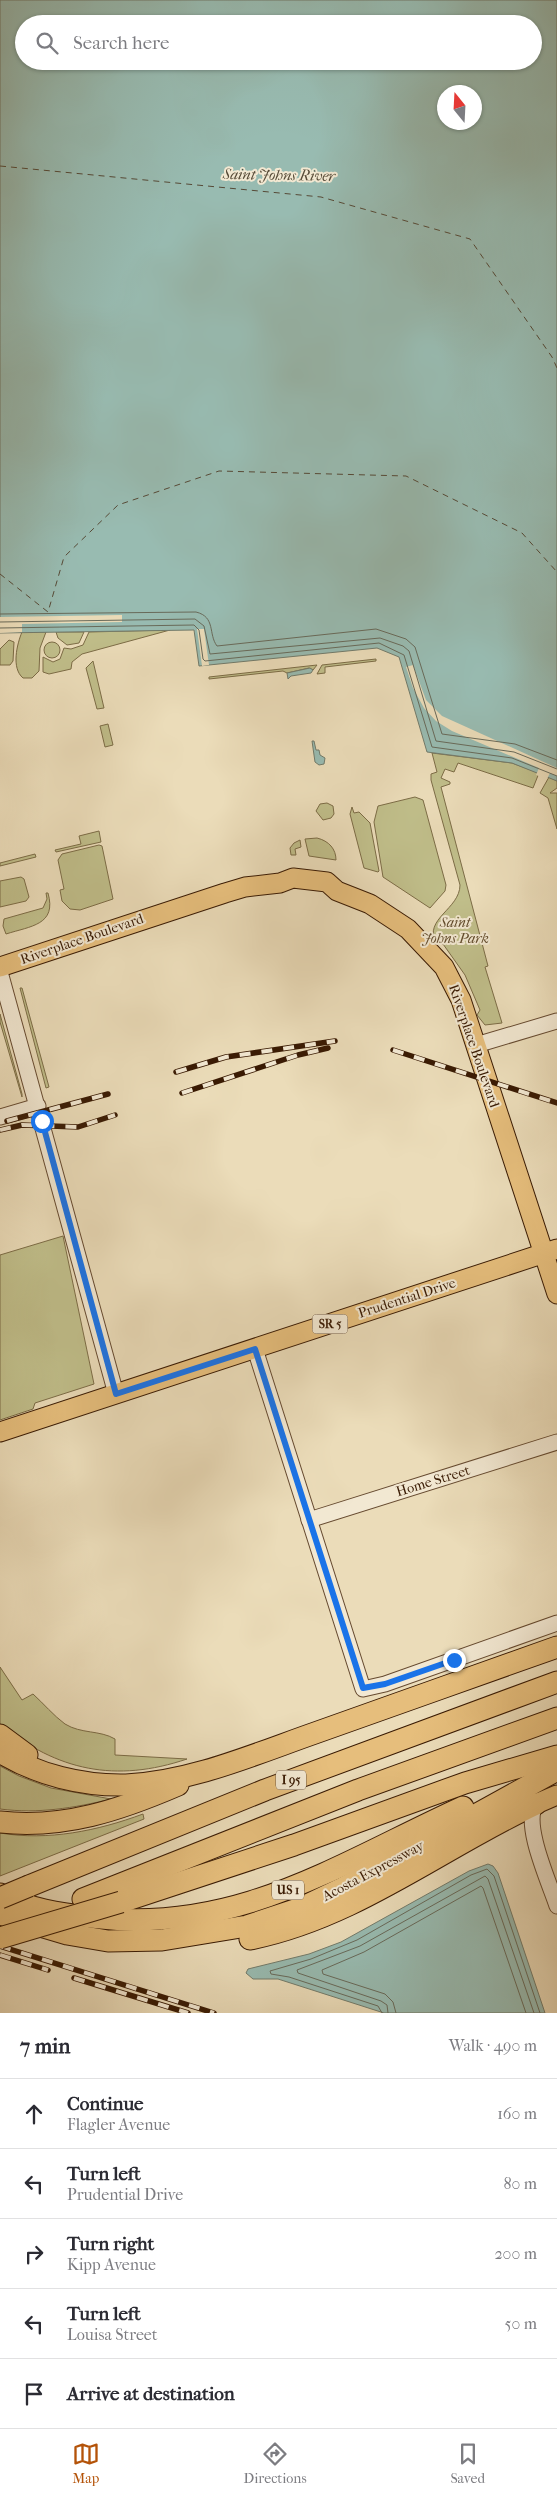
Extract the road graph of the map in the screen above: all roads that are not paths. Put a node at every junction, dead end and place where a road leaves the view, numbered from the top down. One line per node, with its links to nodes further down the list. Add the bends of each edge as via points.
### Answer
1 (0, 967): 4 (main road, Riverplace Boulevard, via 225,892 293,878 326,882 337,891 370,904 399,921 434,955 462,1000)
2 (0, 972): 5 (street)
3 (557, 1021): 4 (street)
4 (476, 1045): 7 (main road, Riverplace Boulevard)
5 (38, 1106): 6 (street); 10 (street)
6 (0, 1117)
7 (550, 1251): 8 (main road, Riverplace Boulevard); 9 (main road, Prudential Drive / SR 5)
8 (557, 1294)
9 (255, 1349): 10 (main road, Prudential Drive / SR 5); 13 (street)
10 (116, 1394): 11 (main road, Prudential Drive / SR 5)
11 (0, 1432)
12 (557, 1442): 13 (street, Home Street)
13 (309, 1520): 14 (street, via 363,1688 385,1684)
14 (557, 1623)
15 (557, 1647): 21 (highway)
16 (557, 1682): 28 (highway, I 95, bridge, via 265,1790)
17 (557, 1718): 31 (highway, I 95, via 358,1790)
18 (0, 1735): 23 (highway, via 47,1767)
19 (0, 1752): 23 (highway, via 32,1768)
20 (557, 1756): 32 (highway, bridge, via 121,1902)
21 (240, 1759): 23 (highway, via 152,1782 126,1785); 26 (highway, via 140,1802 103,1814 54,1823)
22 (557, 1768): 27 (highway, US 1, via 456,1810 306,1883 230,1909 170,1919 114,1920 47,1911); 33 (highway, Acosta Expressway, via 344,1888 300,1908 258,1923 208,1934 162,1940)
23 (86, 1782)
24 (557, 1795): 25 (main road)
25 (536, 1804): 29 (street, via 531,1816 534,1836); 33 (highway, via 355,1903 297,1927 256,1938 204,1945 166,1946)
26 (0, 1822)
27 (0, 1894)
28 (0, 1898)
29 (557, 1906)
30 (0, 1914): 33 (highway, Acosta Expressway, via 66,1934)
31 (0, 1933)
32 (0, 1938)
33 (108, 1941)

